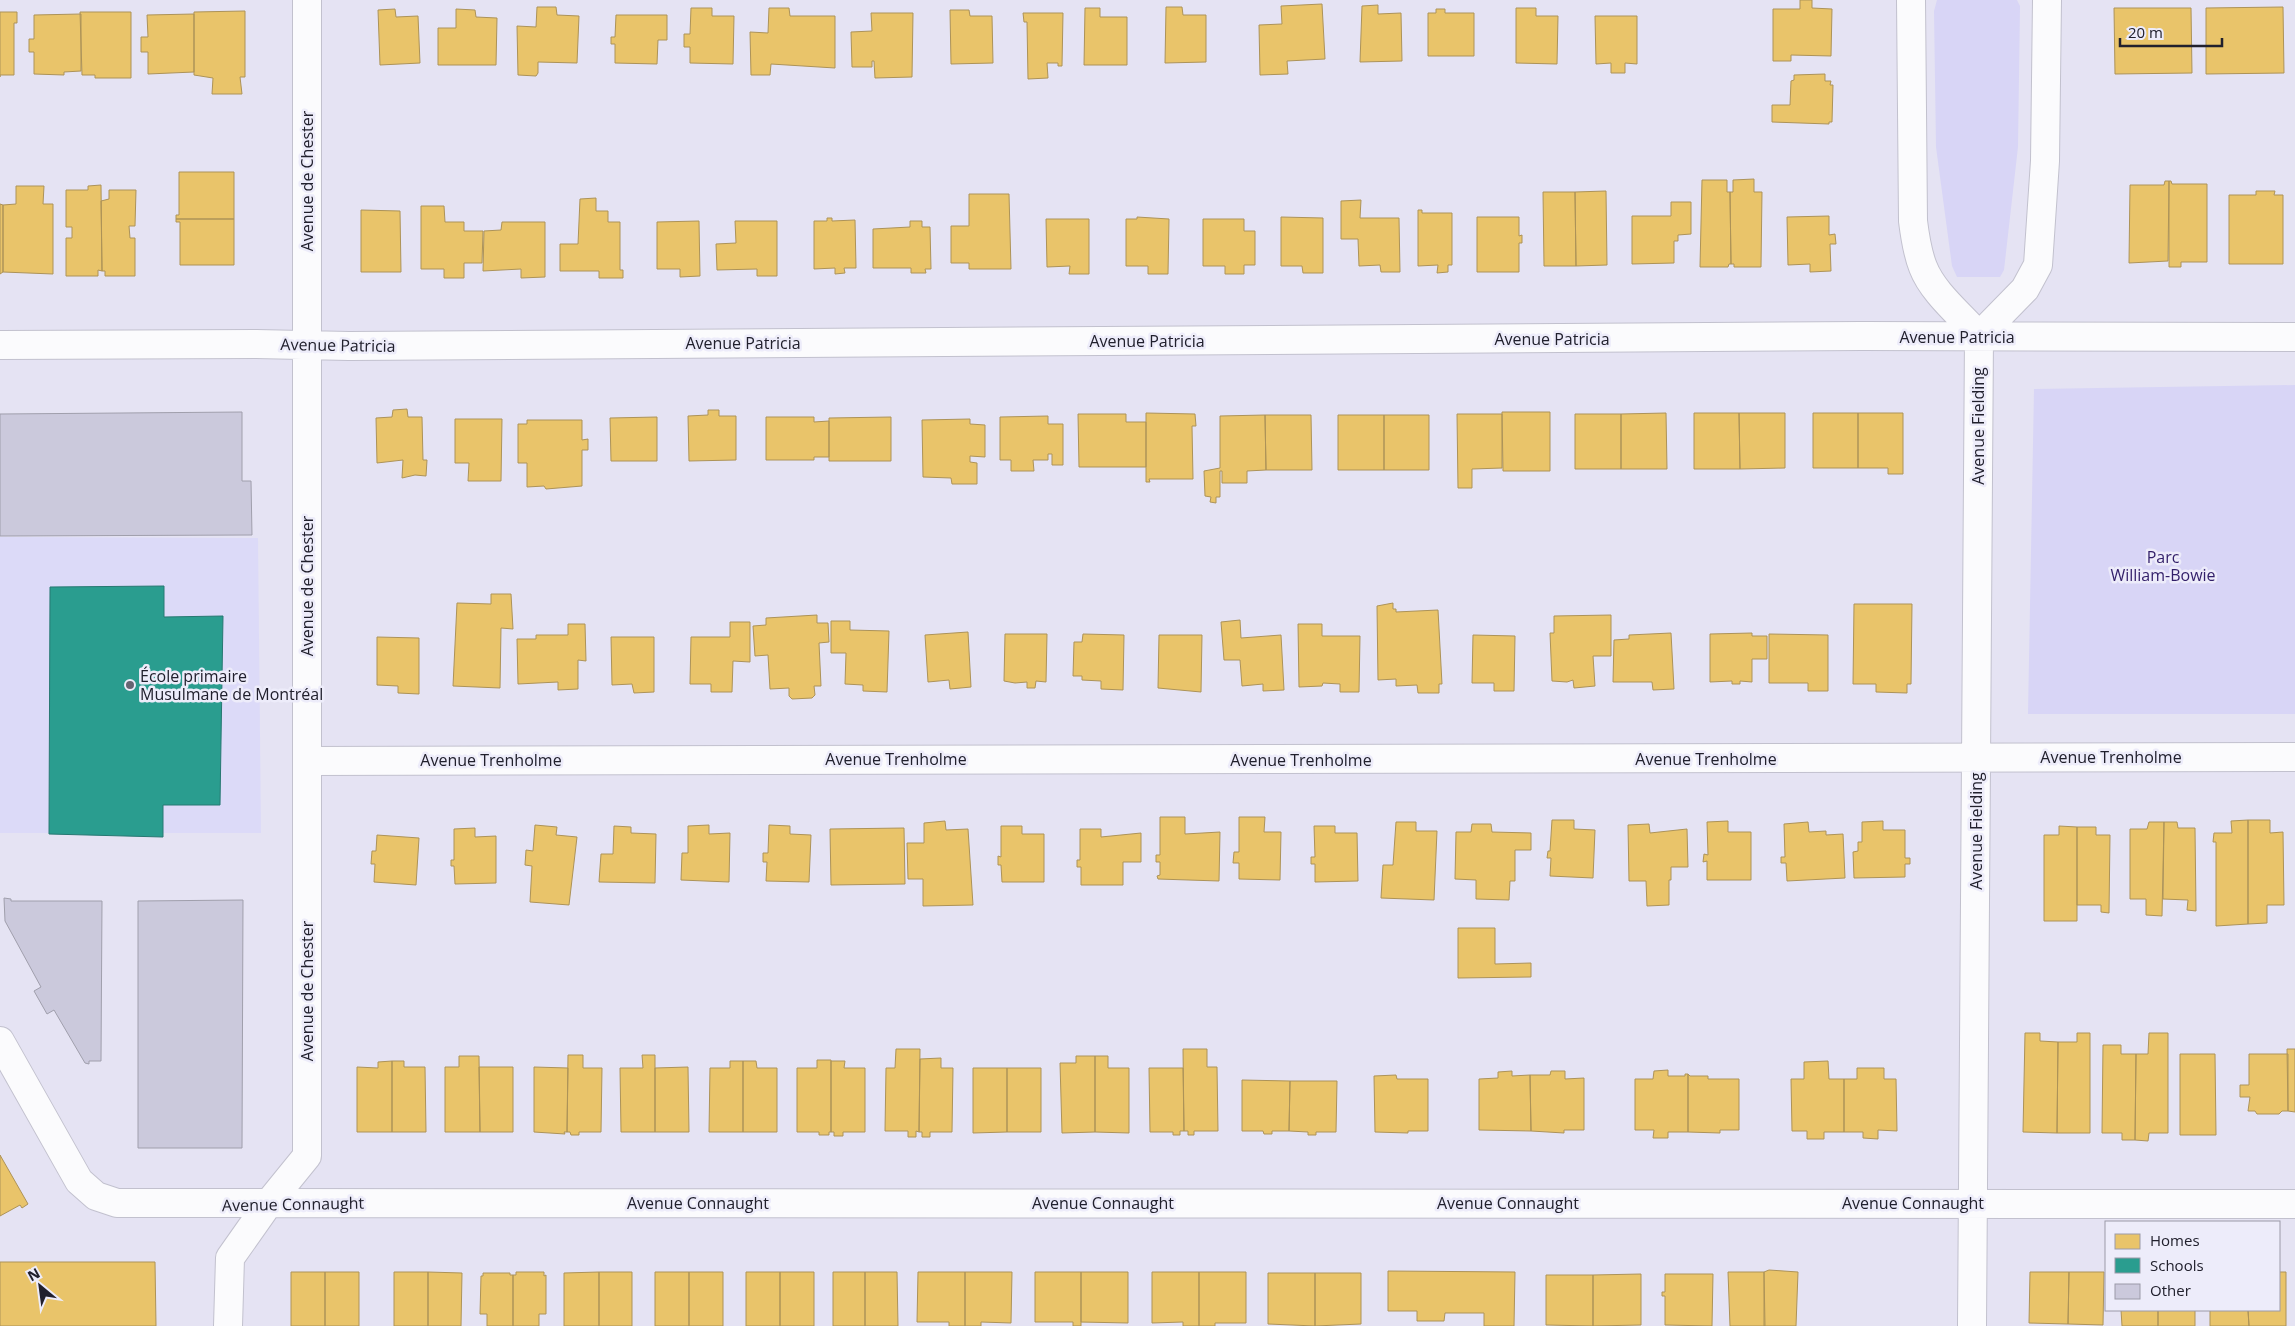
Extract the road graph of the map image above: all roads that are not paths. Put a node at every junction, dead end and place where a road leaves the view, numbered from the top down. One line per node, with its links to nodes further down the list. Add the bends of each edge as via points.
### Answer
1 (307, 0): 6 (street, Avenue de Chester)
2 (1911, 0): 4 (street, via 1916,246 1936,288)
3 (2047, 0): 4 (street, via 2038,265 2024,289)
4 (1979, 336): 5 (street, Avenue Patricia); 6 (street, Avenue Patricia); 8 (street, Avenue Fielding)
5 (2295, 337)
6 (308, 345): 7 (street, Avenue Patricia); 10 (street, Avenue de Chester)
7 (0, 346)
8 (1976, 757): 9 (street, Avenue Trenholme); 10 (street, Avenue Trenholme); 12 (street, Avenue Fielding)
9 (2295, 757)
10 (308, 761): 13 (street, Avenue de Chester, via 307,1156)
11 (0, 1041): 13 (street, Avenue Connaught, via 71,1169 86,1189 96,1196 117,1203)
12 (1973, 1203): 13 (street, Avenue Connaught); 14 (street, Avenue Connaught); 16 (street, Avenue Fielding)
13 (268, 1204): 15 (street, Avenue de Chester, via 230,1258)
14 (2295, 1204)
15 (228, 1326)
16 (1972, 1326)

